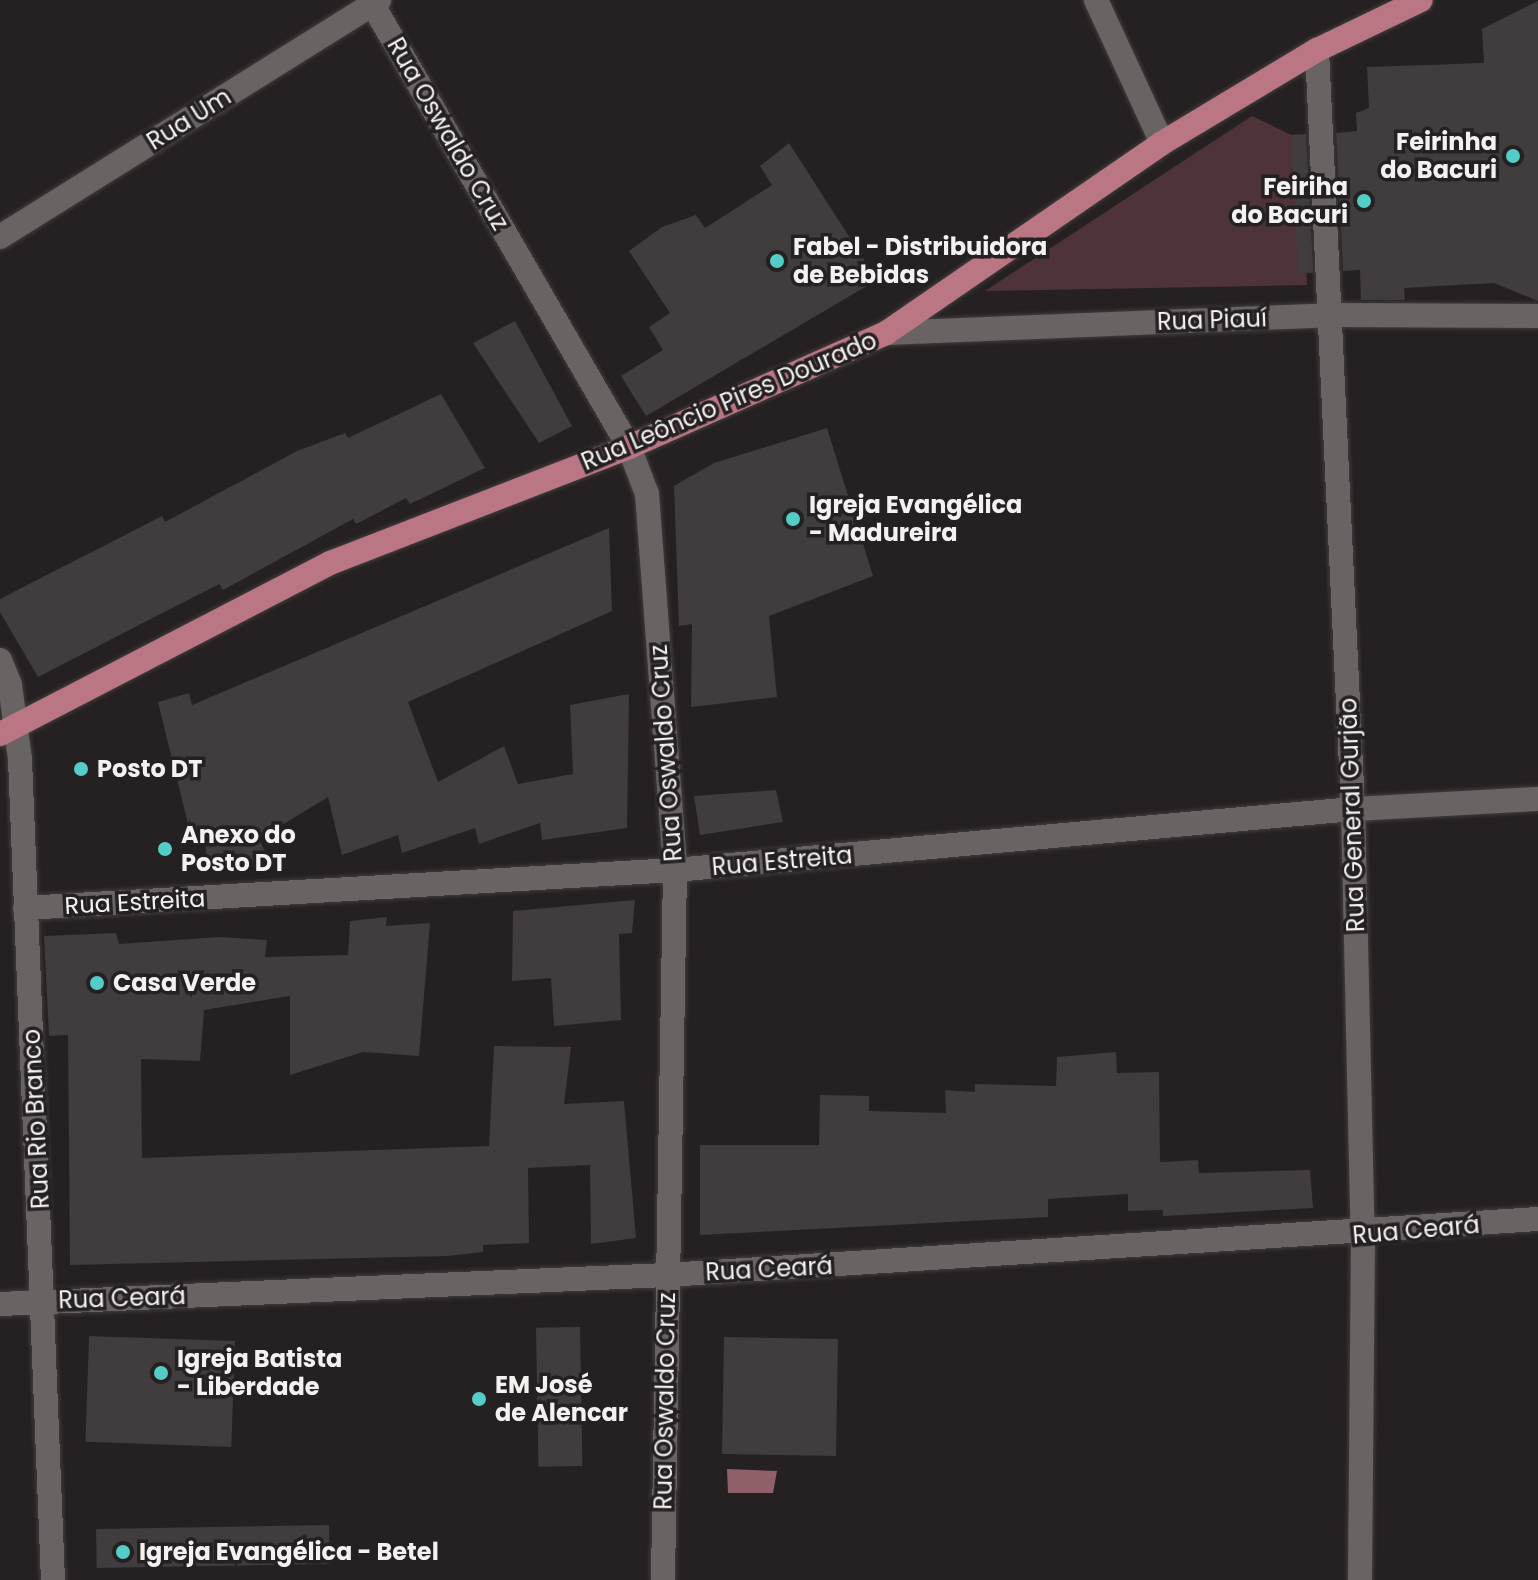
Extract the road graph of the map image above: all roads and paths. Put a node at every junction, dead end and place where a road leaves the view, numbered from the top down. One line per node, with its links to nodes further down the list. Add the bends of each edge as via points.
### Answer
1 (1096, 0): 5 (street)
2 (1421, 0): 4 (main road, Rua Leôncio Pires Dourado)
3 (374, 1): 6 (street, Rua Um); 10 (street, Rua Oswaldo Cruz)
4 (1317, 50): 5 (main road, Rua Leôncio Pires Dourado); 7 (street, Rua General Gurjão)
5 (1162, 143): 9 (main road, Rua Leôncio Pires Dourado)
6 (0, 237)
7 (1330, 315): 8 (street, Rua Piauí); 9 (street, Rua Piauí); 14 (street, Rua General Gurjão)
8 (1538, 316)
9 (886, 333): 10 (main road, Rua Leôncio Pires Dourado)
10 (629, 447): 12 (main road, Rua Leôncio Pires Dourado, via 330,563); 15 (street, Rua Oswaldo Cruz, via 647,494)
11 (0, 660): 12 (street, Rua Rio Branco)
12 (9, 730): 16 (street, Rua Rio Branco)
13 (1538, 799): 14 (street, Rua Estreita)
14 (1353, 809): 15 (street, Rua Estreita); 18 (street, Rua General Gurjão)
15 (675, 870): 16 (street, Rua Estreita); 19 (street, Rua Oswaldo Cruz)
16 (25, 908): 20 (street, Rua Rio Branco)
17 (1538, 1219): 18 (street, Rua Ceará)
18 (1363, 1235): 19 (street, Rua Ceará); 24 (street, Rua General Gurjão)
19 (667, 1275): 20 (street, Rua Ceará); 23 (street, Rua Oswaldo Cruz)
20 (45, 1302): 21 (street, Rua Ceará); 22 (street, Rua Rio Branco)
21 (0, 1304)
22 (53, 1580)
23 (663, 1580)
24 (1360, 1580)

